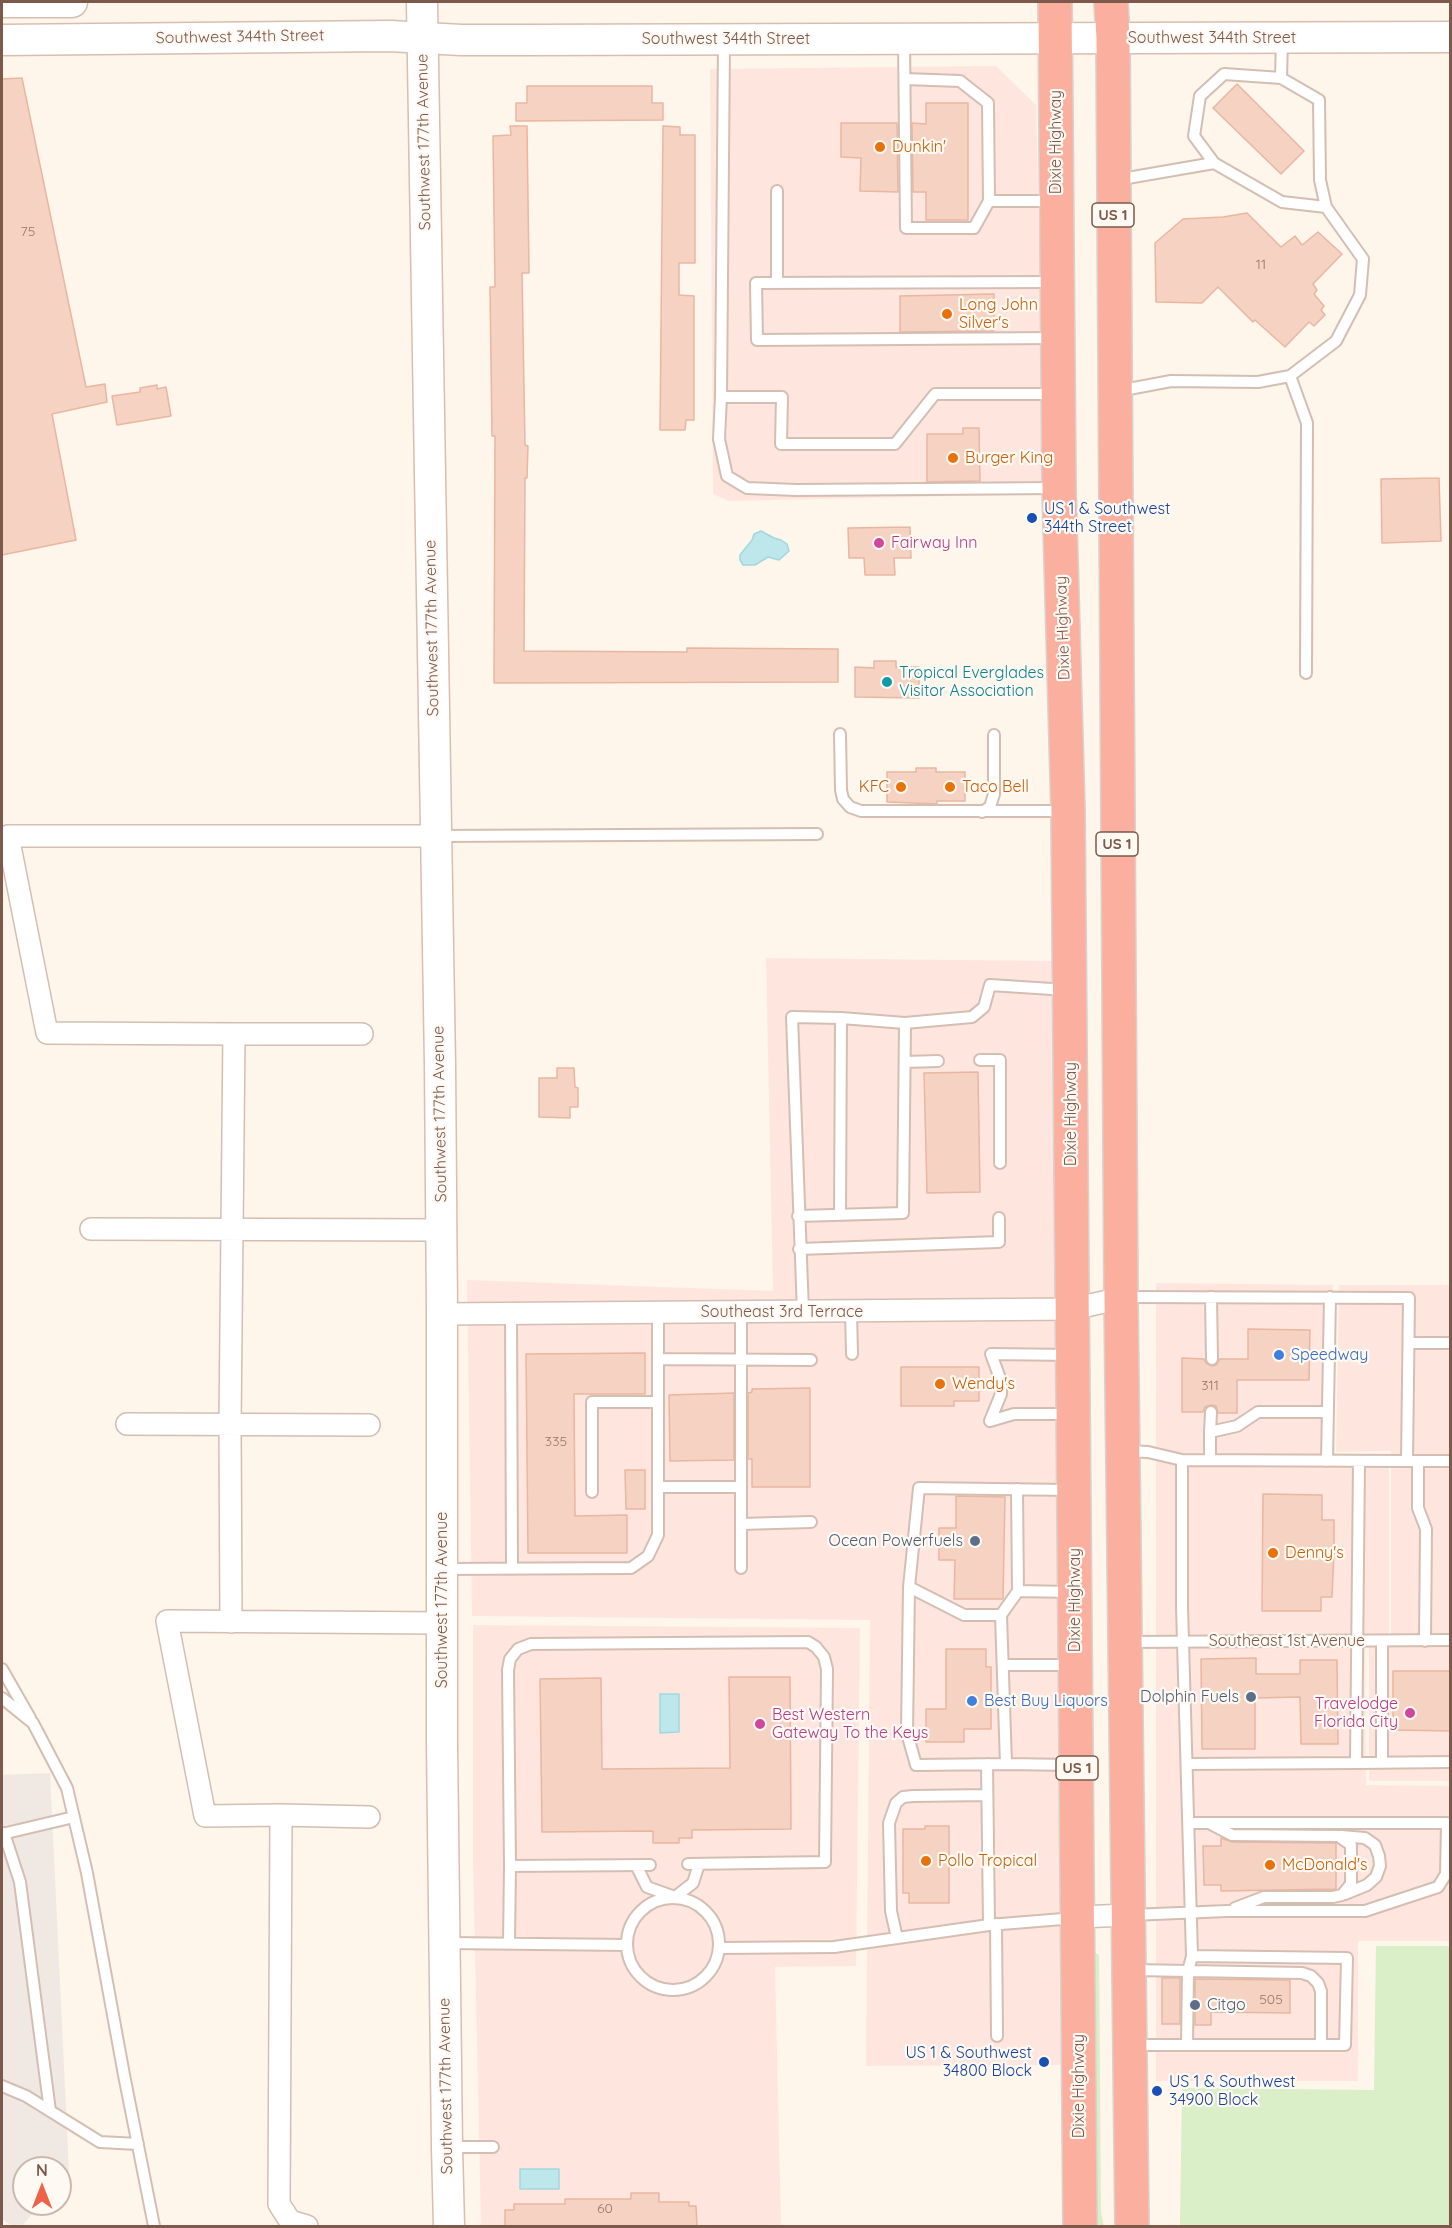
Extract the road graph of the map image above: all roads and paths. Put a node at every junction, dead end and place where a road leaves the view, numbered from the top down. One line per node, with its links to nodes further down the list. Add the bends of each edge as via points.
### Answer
1 (2, 2): 2 (main road)
2 (54, 2): 3 (main road)
3 (72, 2)
4 (422, 2): 8 (main road, Southwest 177th Avenue)
5 (1055, 2): 9 (highway, Dixie Highway / US 1)
6 (1111, 2): 10 (highway, US 1)
7 (1450, 37): 11 (main road, Southwest 344th Street)
8 (422, 38): 12 (main road, Southwest 344th Street); 14 (main road, Southwest 344th Street); 37 (main road, Southwest 177th Avenue)
9 (1055, 38): 10 (main road, Southwest 344th Street); 13 (main road, Southwest 344th Street); 21 (highway, Dixie Highway / US 1)
10 (1113, 38): 11 (main road, Southwest 344th Street); 18 (highway, US 1)
11 (1282, 38): 15 (lane)
12 (724, 39): 13 (main road, Southwest 344th Street); 29 (lane)
13 (904, 39): 16 (lane)
14 (2, 40)
15 (1281, 78): 17 (lane, via 1224,74 1200,96 1194,136); 22 (lane, via 1319,100 1320,180)
16 (905, 79): 20 (lane, via 960,81 988,103); 20 (lane, via 906,228 974,228)
17 (1214, 163): 18 (lane); 22 (lane, via 1282,202)
18 (1113, 180): 27 (highway, US 1)
19 (777, 191): 24 (lane)
20 (989, 201): 21 (lane)
21 (1056, 201): 23 (highway, Dixie Highway / US 1)
22 (1326, 207): 26 (lane, via 1363,259 1360,295 1336,341)
23 (1057, 282): 24 (lane); 25 (highway, Dixie Highway / US 1)
24 (777, 283): 25 (lane, via 756,283 757,340)
25 (1058, 338): 28 (highway, Dixie Highway / US 1)
26 (1290, 376): 27 (lane, via 1258,382 1171,381); 31 (lane, via 1308,423)
27 (1114, 392): 56 (highway, US 1)
28 (1059, 394): 29 (lane, via 935,394 895,444 781,444 782,397); 30 (highway, Dixie Highway / US 1)
29 (721, 397): 30 (lane, via 719,439 727,476 747,489)
30 (1059, 488): 35 (highway, Dixie Highway / US 1)
31 (1306, 673)
32 (840, 734): 34 (lane, via 841,790 850,807 861,812)
33 (994, 735): 34 (lane, via 994,794 990,807)
34 (982, 812): 35 (lane)
35 (1068, 812): 38 (highway, Dixie Highway / US 1)
36 (817, 834): 37 (lane)
37 (436, 836): 41 (street, via 8,836 47,1033); 52 (main road, Southwest 177th Avenue)
38 (1070, 990): 40 (lane, via 990,985 984,1007 972,1017); 57 (highway, Dixie Highway / US 1)
39 (841, 1018): 40 (lane); 47 (lane); 48 (lane, via 792,1017)
40 (905, 1023): 45 (lane)
41 (234, 1034): 42 (street); 51 (street)
42 (362, 1034)
43 (980, 1060): 46 (lane, via 1000,1060)
44 (938, 1061): 45 (lane)
45 (905, 1062): 47 (lane, via 903,1213)
46 (1000, 1163)
47 (840, 1215): 48 (lane)
48 (798, 1216): 53 (lane)
49 (999, 1218): 53 (lane, via 999,1242)
50 (91, 1229): 51 (street)
51 (231, 1229): 52 (street); 77 (street)
52 (441, 1230): 63 (main road, Southwest 177th Avenue)
53 (800, 1249): 60 (lane)
54 (1211, 1297): 55 (lane); 56 (lane); 69 (lane)
55 (1330, 1297): 64 (lane, via 1409,1298); 74 (lane)
56 (1120, 1298): 57 (street, Southeast 3rd Terrace); 80 (highway, US 1)
57 (1073, 1310): 61 (street, Southeast 3rd Terrace); 67 (highway, Dixie Highway / US 1)
58 (658, 1312): 59 (street, Southeast 3rd Terrace); 62 (street, Southeast 3rd Terrace); 68 (lane)
59 (741, 1312): 60 (street, Southeast 3rd Terrace); 70 (lane)
60 (803, 1312): 61 (street, Southeast 3rd Terrace)
61 (851, 1312): 66 (lane)
62 (511, 1313): 63 (street, Southeast 3rd Terrace); 96 (lane)
63 (442, 1314): 95 (main road, Southwest 177th Avenue)
64 (1409, 1343): 65 (lane); 85 (lane)
65 (1450, 1343)
66 (852, 1354)
67 (1073, 1356): 75 (highway, Dixie Highway / US 1); 75 (lane, via 991,1354 1000,1394 990,1421 1014,1414)
68 (658, 1359): 70 (lane); 72 (lane)
69 (1212, 1359)
70 (741, 1360): 71 (lane); 88 (lane)
71 (811, 1360)
72 (658, 1402): 87 (lane); 91 (lane, via 592,1402)
73 (1211, 1412): 79 (lane)
74 (1328, 1412): 79 (lane, via 1258,1412 1237,1426); 83 (lane)
75 (1074, 1414): 90 (highway, Dixie Highway / US 1)
76 (126, 1424): 77 (street)
77 (230, 1425): 78 (street); 101 (street)
78 (369, 1425)
79 (1210, 1432): 82 (lane)
80 (1123, 1451): 81 (lane); 107 (highway, US 1)
81 (1182, 1460): 82 (lane); 108 (lane)
82 (1210, 1460): 83 (lane)
83 (1327, 1461): 84 (lane)
84 (1359, 1461): 85 (lane); 104 (lane)
85 (1413, 1461): 86 (lane); 106 (lane, via 1418,1508 1426,1529)
86 (1450, 1461)
87 (658, 1487): 88 (lane); 96 (lane, via 658,1535 648,1556 631,1568)
88 (741, 1487): 93 (lane)
89 (1017, 1489): 90 (lane); 97 (lane, via 919,1488); 98 (lane)
90 (1074, 1490): 99 (highway, Dixie Highway / US 1)
91 (592, 1491)
92 (811, 1522): 93 (lane)
93 (741, 1524): 94 (lane)
94 (741, 1568)
95 (441, 1569): 96 (lane); 102 (main road, Southwest 177th Avenue)
96 (512, 1569)
97 (909, 1587): 100 (lane, via 964,1614); 117 (lane, via 907,1733 916,1765)
98 (1018, 1591): 99 (lane); 100 (lane)
99 (1076, 1592): 110 (highway, Dixie Highway / US 1)
100 (1001, 1615): 109 (lane)
101 (231, 1622): 102 (street); 122 (street, via 167,1621 205,1816)
102 (441, 1623): 140 (main road, Southwest 177th Avenue)
103 (1450, 1640): 106 (lane, Southeast 1st Avenue)
104 (1357, 1641): 105 (lane, Southeast 1st Avenue); 108 (lane, Southeast 1st Avenue); 115 (lane)
105 (1382, 1641): 106 (lane, Southeast 1st Avenue); 116 (lane)
106 (1425, 1641)
107 (1124, 1642): 108 (lane, Southeast 1st Avenue); 136 (highway, US 1)
108 (1184, 1642): 119 (lane)
109 (1003, 1665): 110 (lane); 118 (lane)
110 (1075, 1665): 120 (highway, Dixie Highway / US 1)
111 (2, 1669): 113 (lane)
112 (2, 1698): 113 (lane)
113 (33, 1723): 123 (lane, via 67,1788)
114 (1450, 1762): 116 (lane)
115 (1356, 1763): 116 (lane); 119 (lane)
116 (1383, 1763)
117 (987, 1764): 118 (lane); 121 (lane)
118 (1006, 1764): 120 (lane)
119 (1188, 1764): 125 (lane)
120 (1077, 1765): 137 (highway, Dixie Highway / US 1)
121 (987, 1796): 138 (lane); 139 (lane, via 913,1796 896,1803 890,1823 891,1911)
122 (281, 1815): 124 (street); 157 (street, via 279,2204 290,2221)
123 (74, 1817): 127 (lane); 153 (lane)
124 (369, 1817)
125 (1189, 1823): 126 (lane); 135 (lane)
126 (1209, 1823): 128 (lane, via 1232,1835); 134 (lane, via 1447,1823 1446,1874 1438,1887 1365,1911)
127 (3, 1833): 152 (lane, via 20,1882)
128 (1338, 1836): 132 (lane, via 1351,1845 1352,1851 1351,1884); 132 (lane, via 1365,1838 1374,1845 1380,1866 1376,1877 1366,1885)
129 (636, 1865): 130 (lane); 131 (lane); 133 (lane, via 647,1887)
130 (650, 1865)
131 (510, 1866): 133 (lane, via 508,1670 518,1649 531,1644 808,1642 824,1657 827,1669 825,1862 694,1864 693,1883); 141 (lane)
132 (1342, 1895): 134 (lane, via 1264,1897)
133 (675, 1897): 142 (lane, via 660,1899 635,1916); 143 (lane, via 690,1900 713,1919)
134 (1227, 1911): 135 (lane)
135 (1190, 1912): 136 (lane); 144 (lane)
136 (1128, 1915): 137 (street); 145 (highway, US 1)
137 (1078, 1917): 138 (lane); 159 (highway, Dixie Highway / US 1)
138 (992, 1924): 139 (lane); 147 (lane)
139 (897, 1938): 143 (lane, via 834,1947)
140 (445, 1943): 141 (lane); 154 (main road, Southwest 177th Avenue)
141 (509, 1943): 142 (lane)
142 (627, 1944): 143 (lane, via 629,1960 637,1973 649,1983 679,1990 707,1976)
143 (720, 1948)
144 (1192, 1956): 146 (lane); 150 (lane, via 1347,1958 1345,2045)
145 (1130, 1970): 146 (lane); 148 (highway, US 1)
146 (1188, 1971): 149 (lane); 150 (lane, via 1293,1972 1311,1976 1321,1991)
147 (997, 2036)
148 (1130, 2045): 149 (lane); 160 (highway, US 1)
149 (1187, 2045): 150 (lane)
150 (1321, 2045)
151 (2, 2086): 152 (lane)
152 (50, 2111): 153 (lane, via 100,2142)
153 (138, 2144): 156 (lane)
154 (447, 2147): 155 (lane); 158 (main road, Southwest 177th Avenue)
155 (493, 2147)
156 (154, 2226)
157 (307, 2226)
158 (449, 2226)
159 (1080, 2226)
160 (1132, 2226)

